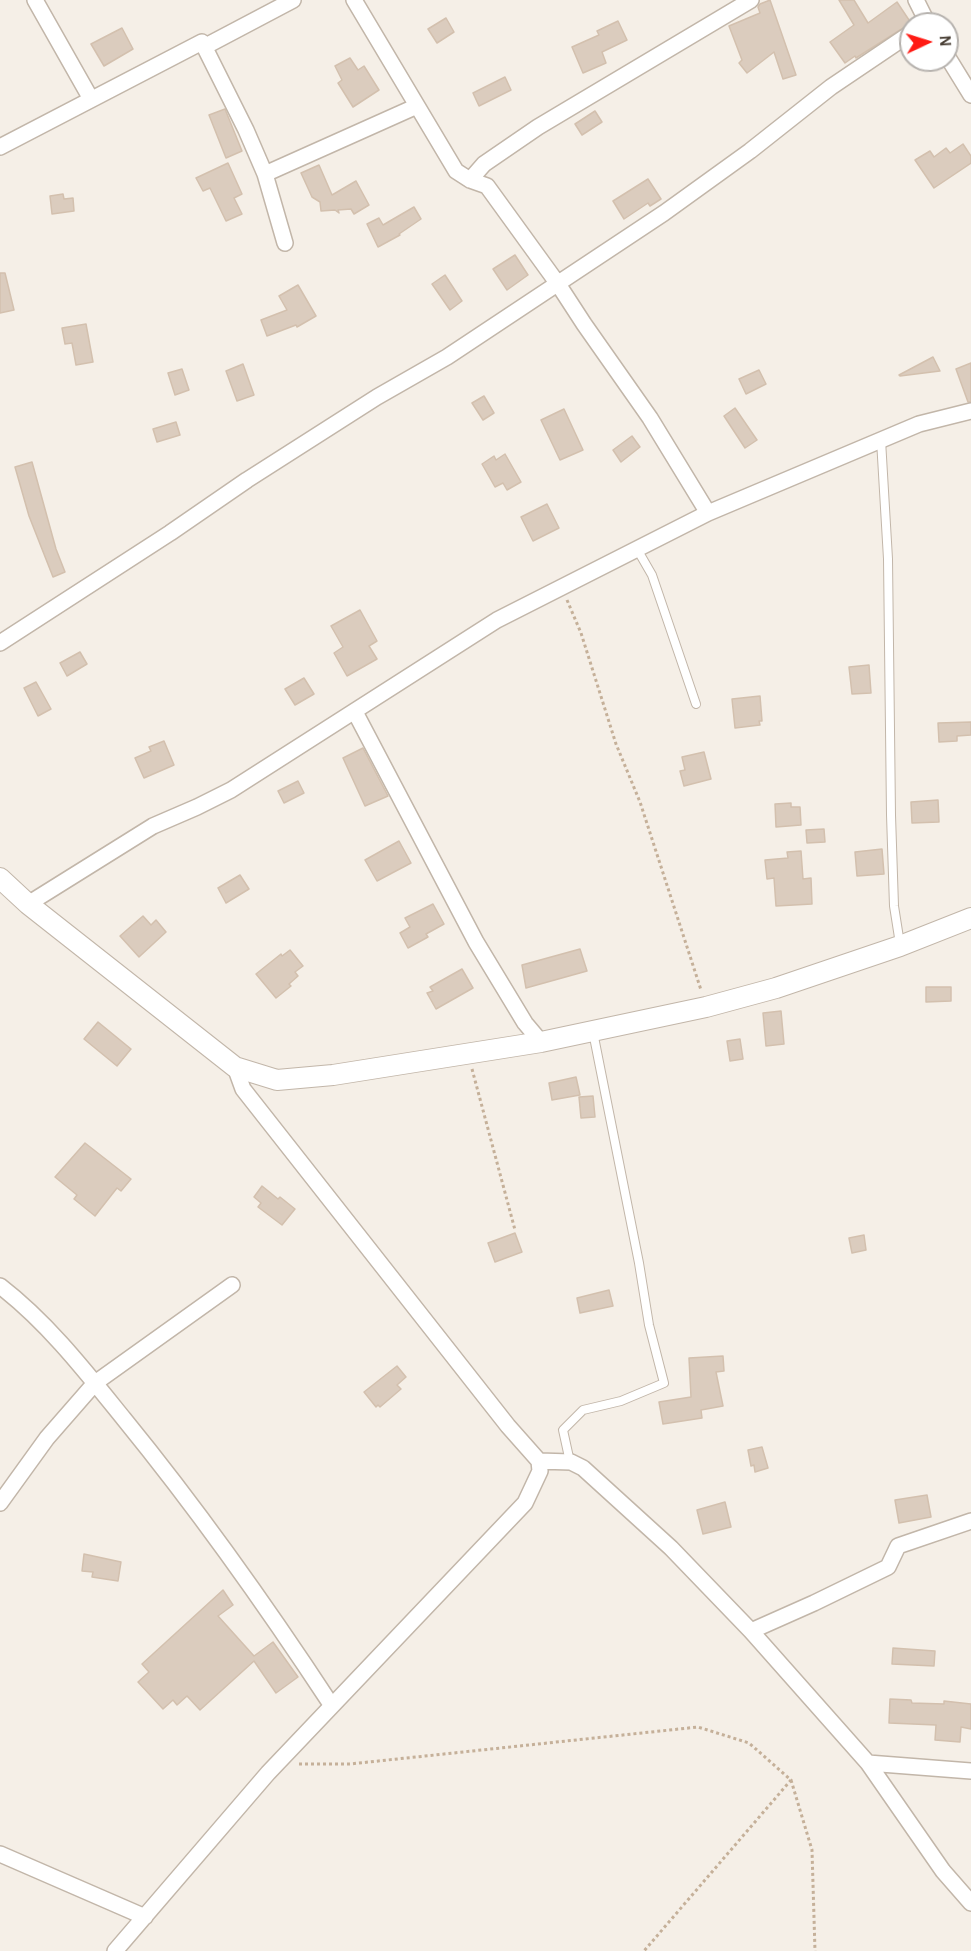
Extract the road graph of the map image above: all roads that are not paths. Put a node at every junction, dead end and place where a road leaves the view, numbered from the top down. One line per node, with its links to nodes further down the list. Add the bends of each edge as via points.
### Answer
1 (35, 0): 9 (street)
2 (293, 0): 6 (street)
3 (354, 0): 10 (street)
4 (751, 0): 13 (street, via 538,127 484,164)
5 (899, 41): 15 (street, via 831,87 664,213)
6 (204, 47): 9 (street, via 202,42); 12 (street)
7 (957, 72): 8 (street)
8 (971, 95)
9 (92, 99): 11 (street)
10 (417, 106): 12 (street); 13 (street, via 456,171)
11 (0, 147)
12 (265, 174): 14 (street)
13 (470, 180): 15 (street, via 487,186)
14 (285, 243)
15 (558, 284): 18 (street, via 650,418); 20 (street, via 247,480)
16 (971, 411): 17 (street, via 919,424)
17 (881, 440): 18 (street); 26 (lane, via 888,559 893,883)
18 (708, 513): 19 (street)
19 (636, 549): 21 (lane, via 652,575); 22 (street, via 497,620)
20 (0, 643)
21 (696, 704)
22 (355, 712): 24 (street, via 231,790 153,825); 28 (street, via 476,942 525,1023)
23 (0, 878): 24 (street)
24 (28, 904): 29 (street)
25 (971, 918): 26 (street)
26 (900, 946): 27 (street, via 776,988)
27 (593, 1032): 28 (street); 34 (lane, via 649,1325 664,1383 621,1401 583,1410 563,1430)
28 (541, 1042): 29 (street, via 333,1075 277,1080)
29 (235, 1067): 33 (street, via 243,1089)
30 (232, 1285): 32 (street)
31 (0, 1286): 32 (street, via 58,1339)
32 (95, 1383): 35 (street, via 47,1438); 38 (street, via 169,1474 270,1611)
33 (538, 1461): 34 (street); 38 (street, via 540,1471 525,1503)
34 (570, 1462): 37 (street, via 583,1468 671,1548)
35 (0, 1503)
36 (971, 1521): 37 (street, via 898,1546 888,1567)
37 (751, 1631): 39 (street)
38 (332, 1706): 43 (street, via 281,1758)
39 (868, 1763): 40 (street); 42 (street, via 943,1871)
40 (971, 1771)
41 (0, 1854): 43 (street)
42 (971, 1903)
43 (145, 1917): 44 (street)
44 (115, 1951)

